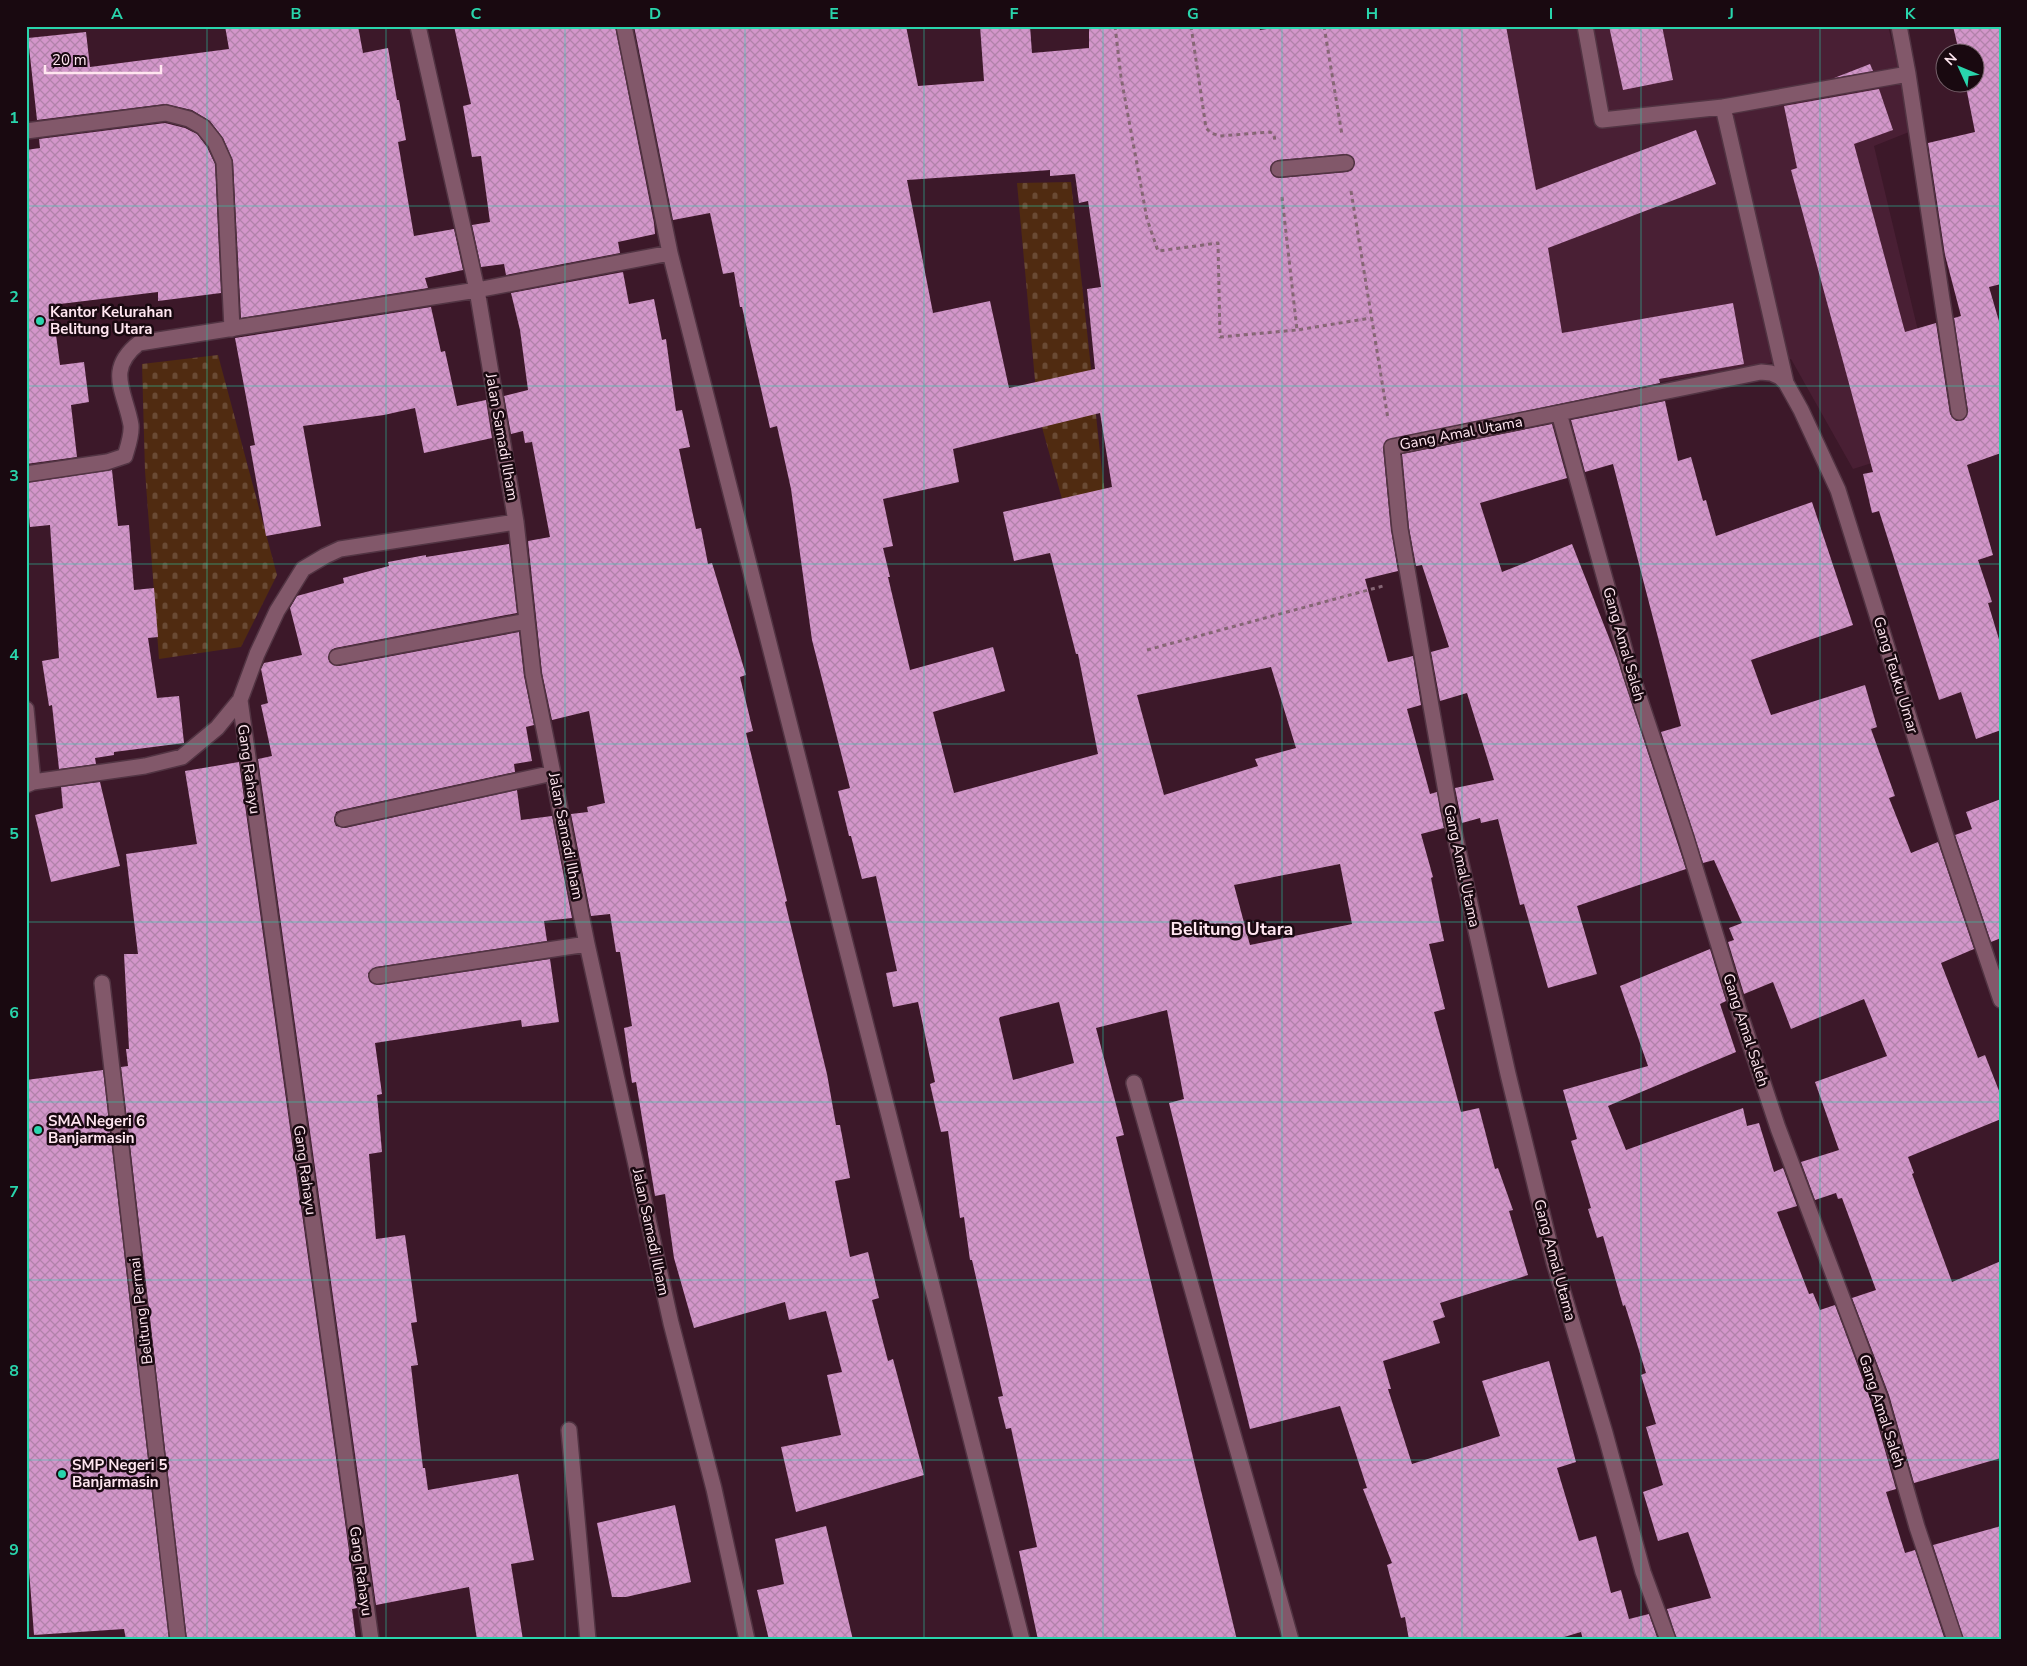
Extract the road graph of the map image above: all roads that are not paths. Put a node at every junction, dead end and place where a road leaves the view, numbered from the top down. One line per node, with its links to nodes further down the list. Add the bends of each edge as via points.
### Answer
1 (418, 26): 11 (street, Jalan Samadi Ilham)
2 (624, 26): 10 (street)
3 (1585, 26): 6 (street, via 1602,120)
4 (1899, 26): 5 (street)
5 (1908, 74): 6 (street); 14 (street)
6 (1723, 107): 13 (street)
7 (26, 131): 12 (street, via 166,113 189,119 203,127 215,142 224,162)
8 (1346, 163): 9 (street)
9 (1279, 169)
10 (670, 253): 11 (street); 35 (street)
11 (477, 290): 12 (street); 17 (street, Jalan Samadi Ilham)
12 (232, 329): 16 (street, via 139,343 127,352 120,367 120,382 131,427 125,456 107,462)
13 (1786, 384): 15 (street, Gang Amal Utama, via 1780,377 1761,372); 28 (street, Gang Teuku Umar, via 1838,490 1949,846)
14 (1959, 412)
15 (1559, 413): 37 (street, Gang Amal Utama, via 1392,447 1400,529 1449,809 1508,1074 1554,1262 1643,1572); 38 (street, Gang Amal Saleh, via 1631,673 1738,1008 1778,1128 1880,1398)
16 (26, 474)
17 (516, 522): 18 (street, Jalan Samadi Ilham); 20 (street, via 340,549 303,569 276,611)
18 (527, 621): 19 (street); 22 (street, Jalan Samadi Ilham, via 533,674)
19 (337, 657)
20 (240, 700): 23 (street, via 217,728 182,757); 32 (street, Gang Rahayu)
21 (26, 709): 23 (street)
22 (553, 773): 24 (street); 25 (street, Jalan Samadi Ilham)
23 (30, 784)
24 (343, 819)
25 (587, 944): 26 (street); 34 (street, Jalan Samadi Ilham, via 671,1323 714,1489)
26 (377, 976)
27 (102, 982): 31 (street, Belitung Permai)
28 (2001, 1000)
29 (1134, 1083): 36 (street)
30 (569, 1430): 33 (street)
31 (178, 1640)
32 (371, 1640)
33 (588, 1640)
34 (747, 1640)
35 (1022, 1640)
36 (1291, 1640)
37 (1668, 1640)
38 (1955, 1640)

